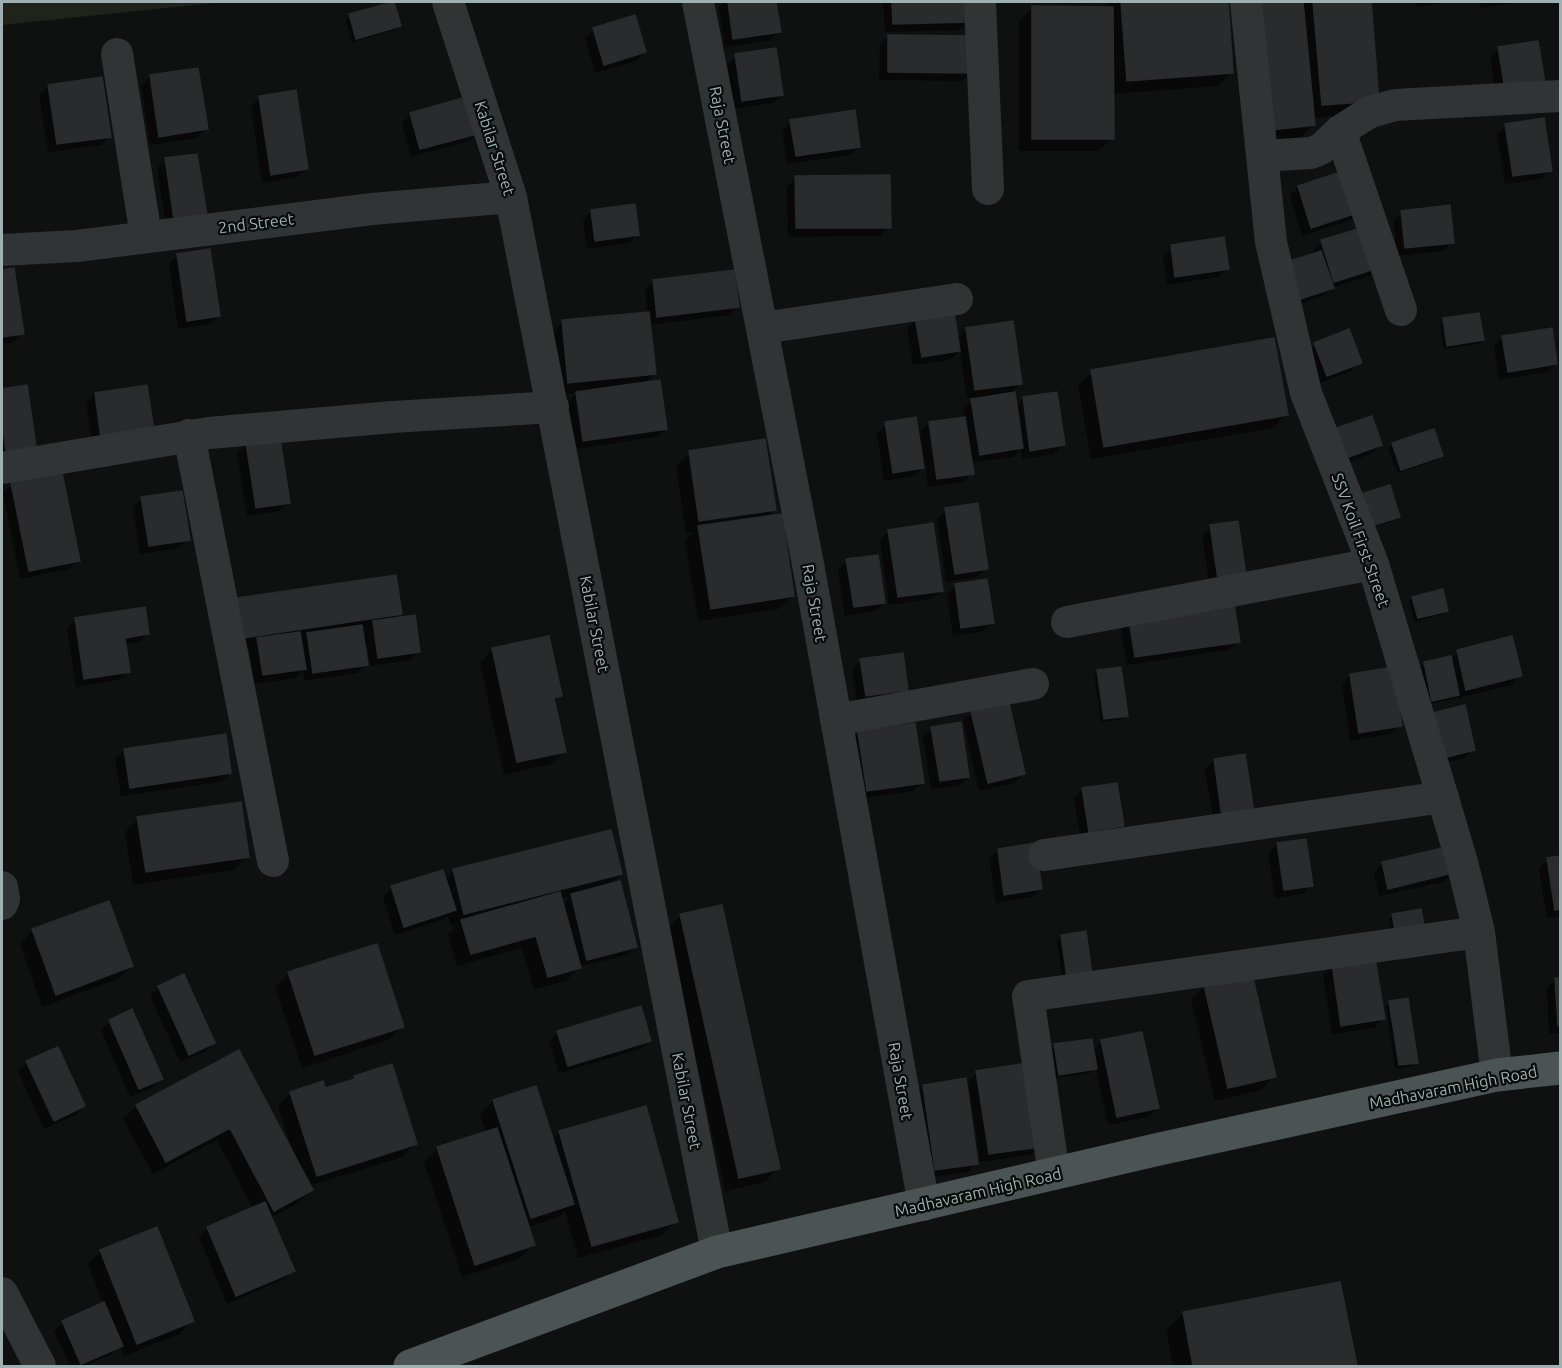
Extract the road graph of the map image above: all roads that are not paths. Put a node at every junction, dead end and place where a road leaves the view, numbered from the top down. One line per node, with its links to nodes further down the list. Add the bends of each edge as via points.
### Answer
1 (448, 2): 10 (street, Kabilar Street)
2 (698, 2): 15 (street, Raja Street)
3 (980, 2): 9 (street)
4 (1246, 2): 8 (street, SSV Koil First Street)
5 (117, 54): 11 (street)
6 (1560, 96): 7 (street, via 1395,105 1370,112)
7 (1340, 131): 8 (street, via 1311,153); 14 (street)
8 (1262, 156): 19 (street, SSV Koil First Street, via 1271,242 1306,393)
9 (988, 189)
10 (511, 197): 11 (street, 2nd Street, via 372,209); 16 (street, Kabilar Street)
11 (146, 237): 12 (street, 2nd Street)
12 (2, 250)
13 (957, 299): 15 (street)
14 (1401, 310)
15 (763, 328): 22 (street, Raja Street)
16 (553, 407): 17 (street); 33 (street, Kabilar Street)
17 (189, 435): 18 (street); 25 (street)
18 (2, 468)
19 (1373, 564): 20 (street); 23 (street, SSV Koil First Street)
20 (1067, 622)
21 (1033, 684): 22 (street)
22 (836, 720): 32 (street, Raja Street)
23 (1443, 797): 24 (street); 28 (street, SSV Koil First Street)
24 (1044, 855)
25 (273, 861)
26 (2, 887): 27 (street)
27 (2, 904)
28 (1479, 933): 30 (street, SSV Koil First Street); 31 (street, via 1028,996)
29 (1560, 1068): 30 (main road, Madhavaram High Road)
30 (1497, 1075): 31 (main road, Madhavaram High Road)
31 (1054, 1174): 32 (main road, Madhavaram High Road)
32 (924, 1205): 33 (main road, Madhavaram High Road)
33 (717, 1252): 36 (main road, Madhavaram High Road)
34 (2, 1293): 35 (street)
35 (40, 1366)
36 (410, 1366)

